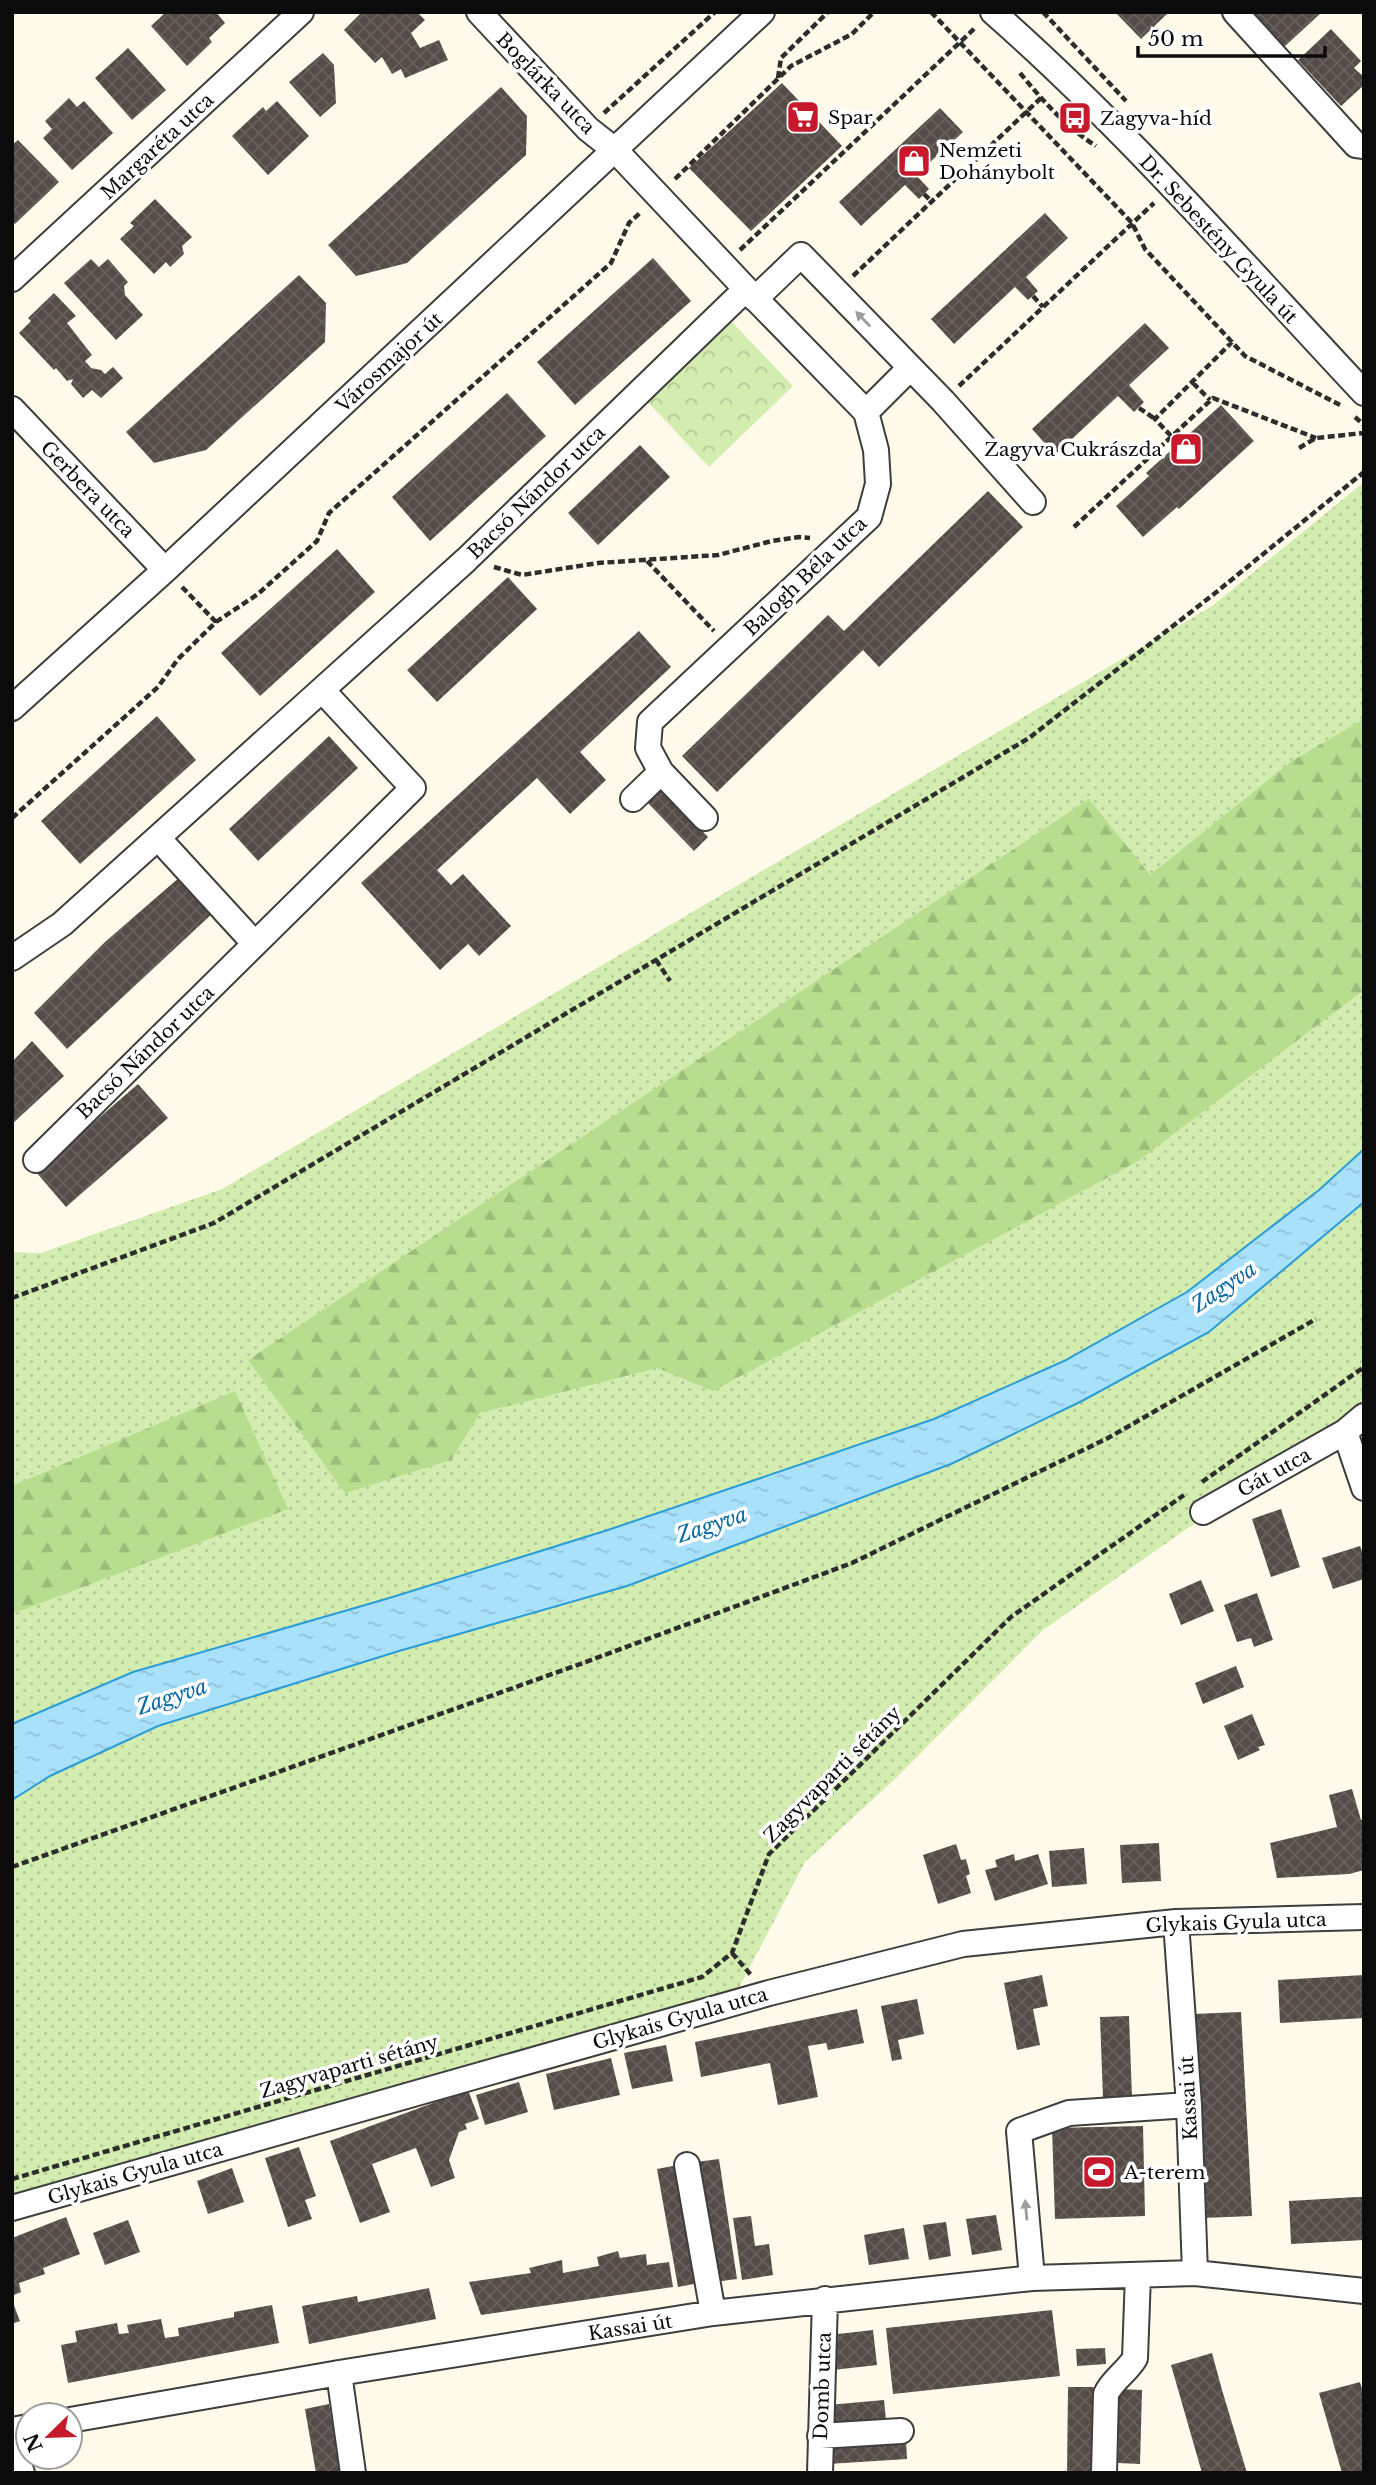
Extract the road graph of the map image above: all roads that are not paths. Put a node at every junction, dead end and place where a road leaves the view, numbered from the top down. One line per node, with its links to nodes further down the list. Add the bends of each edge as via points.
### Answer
1 (301, 12): 8 (street, Margaréta utca)
2 (479, 12): 7 (street, Boglárka utca, via 588,129)
3 (762, 12): 7 (street, Városmajor út)
4 (1235, 12): 6 (street, via 1356,145)
5 (997, 19): 11 (street, Dr. Sebestény Gyula út, via 1070,84 1171,186)
6 (1364, 146)
7 (616, 151): 9 (street, Balogh Béla utca); 15 (street, Városmajor út)
8 (12, 279)
9 (750, 294): 10 (street, Bacsó Nándor utca, one-way to 9, via 801,256); 13 (street, Balogh Béla utca); 16 (street, Bacsó Nándor utca)
10 (910, 368): 13 (street); 14 (street)
11 (1364, 393)
12 (12, 408): 15 (street, Gerbera utca)
13 (866, 412): 18 (street, Balogh Béla utca, via 876,450 878,484 869,517 650,722 648,748)
14 (1033, 502)
15 (165, 569): 17 (street, Városmajor út)
16 (322, 690): 21 (street, Bacsó Nándor utca); 22 (street, Bacsó Nándor utca, via 414,788)
17 (12, 708)
18 (661, 772): 19 (street); 20 (street)
19 (634, 799)
20 (705, 818)
21 (158, 838): 22 (street); 23 (street, Bacsó Nándor utca, via 62,924)
22 (255, 944): 24 (street, Bacsó Nándor utca)
23 (12, 958)
24 (36, 1160)
25 (1364, 1416): 26 (street, Gát utca)
26 (1345, 1432): 27 (street); 28 (street, Gát utca)
27 (1364, 1488)
28 (1203, 1512)
29 (1364, 1917): 30 (street, Glykais Gyula utca)
30 (1176, 1922): 31 (street, Kassai út); 33 (street, Glykais Gyula utca, via 963,1944 769,1993)
31 (1189, 2105): 34 (street, Kassai út); 36 (street, one-way to 31, via 1019,2131 1069,2113)
32 (687, 2165): 39 (street)
33 (12, 2208)
34 (1195, 2273): 35 (street, Kassai út); 37 (street, Kassai út)
35 (1138, 2275): 36 (street, Kassai út); 48 (street, via 1135,2358 1106,2394)
36 (1032, 2277): 38 (street, Kassai út)
37 (1364, 2291)
38 (825, 2300): 39 (street, Kassai út); 43 (street, Domb utca)
39 (713, 2313): 40 (street, Kassai út)
40 (339, 2373): 41 (street, Kassai út); 46 (street)
41 (84, 2418)
42 (901, 2431): 43 (street)
43 (820, 2436): 47 (street, Domb utca)
44 (12, 2446): 45 (street)
45 (22, 2473)
46 (353, 2473)
47 (820, 2473)
48 (1104, 2473)

